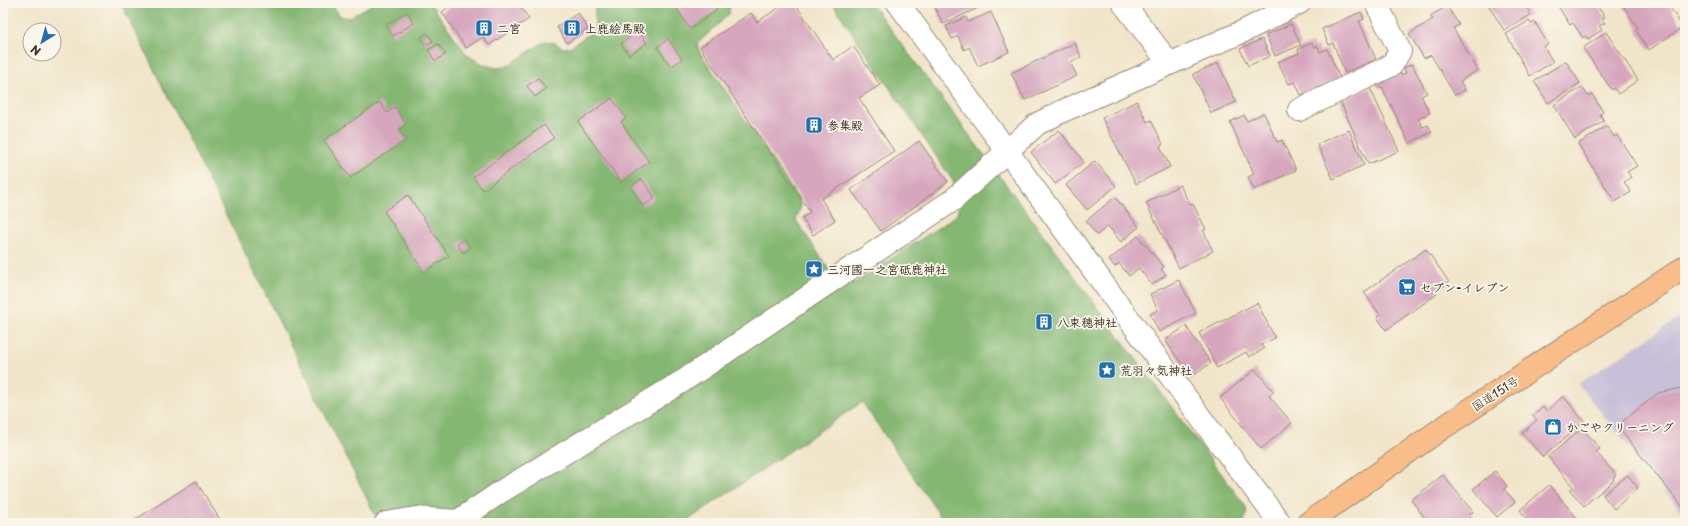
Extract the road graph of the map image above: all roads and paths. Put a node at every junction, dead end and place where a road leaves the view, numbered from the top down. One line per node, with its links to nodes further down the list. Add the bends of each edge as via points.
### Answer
1 (898, 3): 7 (street)
2 (1123, 3): 5 (street)
3 (1299, 3): 5 (street, via 1244,31)
4 (1376, 3): 6 (street, via 1400,51 1392,65)
5 (1169, 63): 7 (street, via 1037,124)
6 (1299, 110)
7 (1008, 151): 9 (street, via 953,200 683,381); 11 (street)
8 (1685, 267): 12 (highway, 国道151号, via 1441,429)
9 (456, 522): 10 (street, via 416,518)
10 (386, 523)
11 (1280, 523)
12 (1308, 523)

